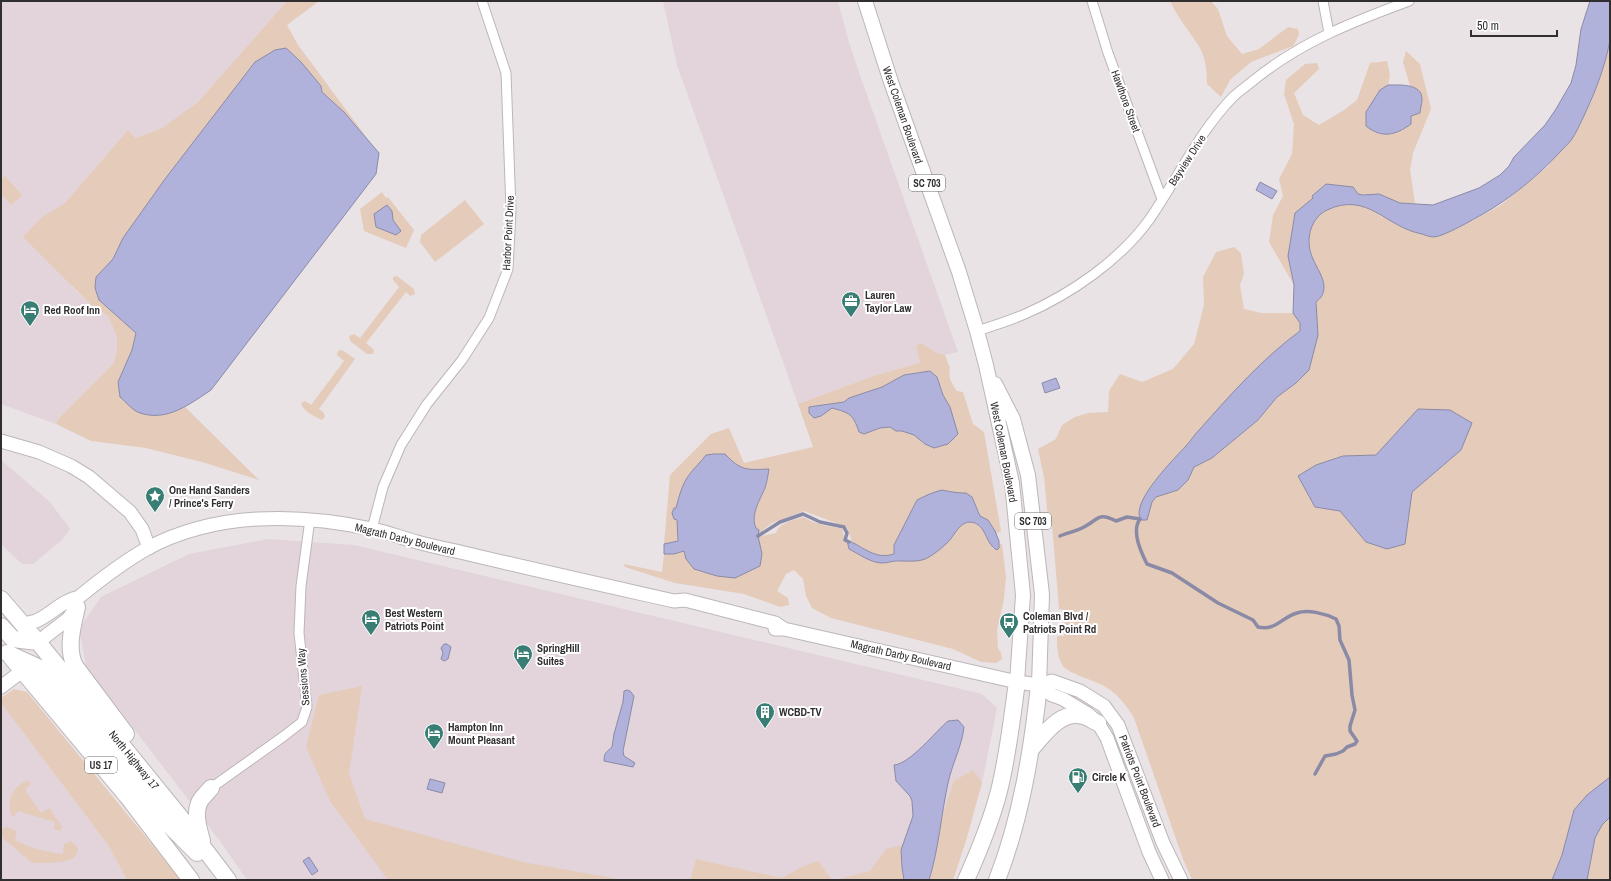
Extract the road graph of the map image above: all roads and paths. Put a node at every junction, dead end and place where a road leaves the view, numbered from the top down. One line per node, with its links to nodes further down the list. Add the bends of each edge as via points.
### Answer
1 (482, 1): 12 (street, Harbor Point Drive, via 506,73 511,210 508,269 489,318 401,445 383,487)
2 (865, 1): 8 (main road, West Coleman Boulevard / SC 703)
3 (1092, 1): 7 (street, Hawthore Street)
4 (1324, 1): 6 (street)
5 (1409, 1): 6 (street, Bayview Drive)
6 (1328, 33): 7 (street, Bayview Drive, via 1273,64 1233,97 1209,126)
7 (1162, 200): 8 (street, Bayview Drive, via 1131,243 1084,281 1048,303)
8 (977, 331): 9 (main road, West Coleman Boulevard / SC 703)
9 (986, 365): 21 (main road, West Coleman Boulevard / SC 703, via 1013,491 1023,594); 22 (main road, West Coleman Boulevard / SC 703, via 1013,419 1028,475 1042,594)
10 (1, 441): 13 (main road, via 39,452 89,477 130,512 142,529)
11 (310, 519): 12 (main road, Magrath Darby Boulevard); 13 (main road, Magrath Darby Boulevard, via 253,519 191,530); 27 (street, Sessions Way, via 299,633 307,707 302,722)
12 (372, 529): 21 (main road, Magrath Darby Boulevard, via 417,542 674,601 685,600 774,623 784,629)
13 (149, 548): 15 (main road, Magrath Darby Boulevard, via 125,562)
14 (1, 599): 16 (highway, US 17)
15 (78, 602): 16 (main road, Magrath Darby Boulevard, via 70,599 37,620); 18 (main road, Magrath Darby Boulevard, via 68,619); 26 (highway, via 71,634 72,659 144,760)
16 (24, 624): 18 (highway, US 17)
17 (1, 626): 18 (highway, via 13,639)
18 (38, 642): 26 (highway, North Highway 17 / US 17)
19 (3, 652): 20 (highway, US 17); 30 (highway, via 40,668 164,820)
20 (22, 671): 23 (main road); 29 (highway, US 17, via 127,796)
21 (1017, 682): 22 (main road, Magrath Darby Boulevard); 31 (highway, SC 703, via 999,791 981,847)
22 (1039, 685): 24 (main road, Patriots Point Boulevard, via 1052,696 1077,706); 25 (highway, SC 703); 34 (main road, Patriots Point Boulevard, via 1052,681 1080,691 1104,706 1118,725 1163,843)
23 (1, 687)
24 (1098, 723): 25 (highway, via 1083,716 1062,718); 33 (main road, Patriots Point Boulevard, via 1107,738 1149,852)
25 (1032, 748): 32 (highway, SC 703, via 1018,812)
26 (152, 782): 28 (highway, North Highway 17 / US 17)
27 (211, 788): 28 (highway, via 199,802 197,811 196,819)
28 (203, 847): 30 (highway, North Highway 17 / US 17)
29 (191, 880)
30 (226, 880)
31 (966, 880)
32 (997, 880)
33 (1162, 880)
34 (1181, 880)

